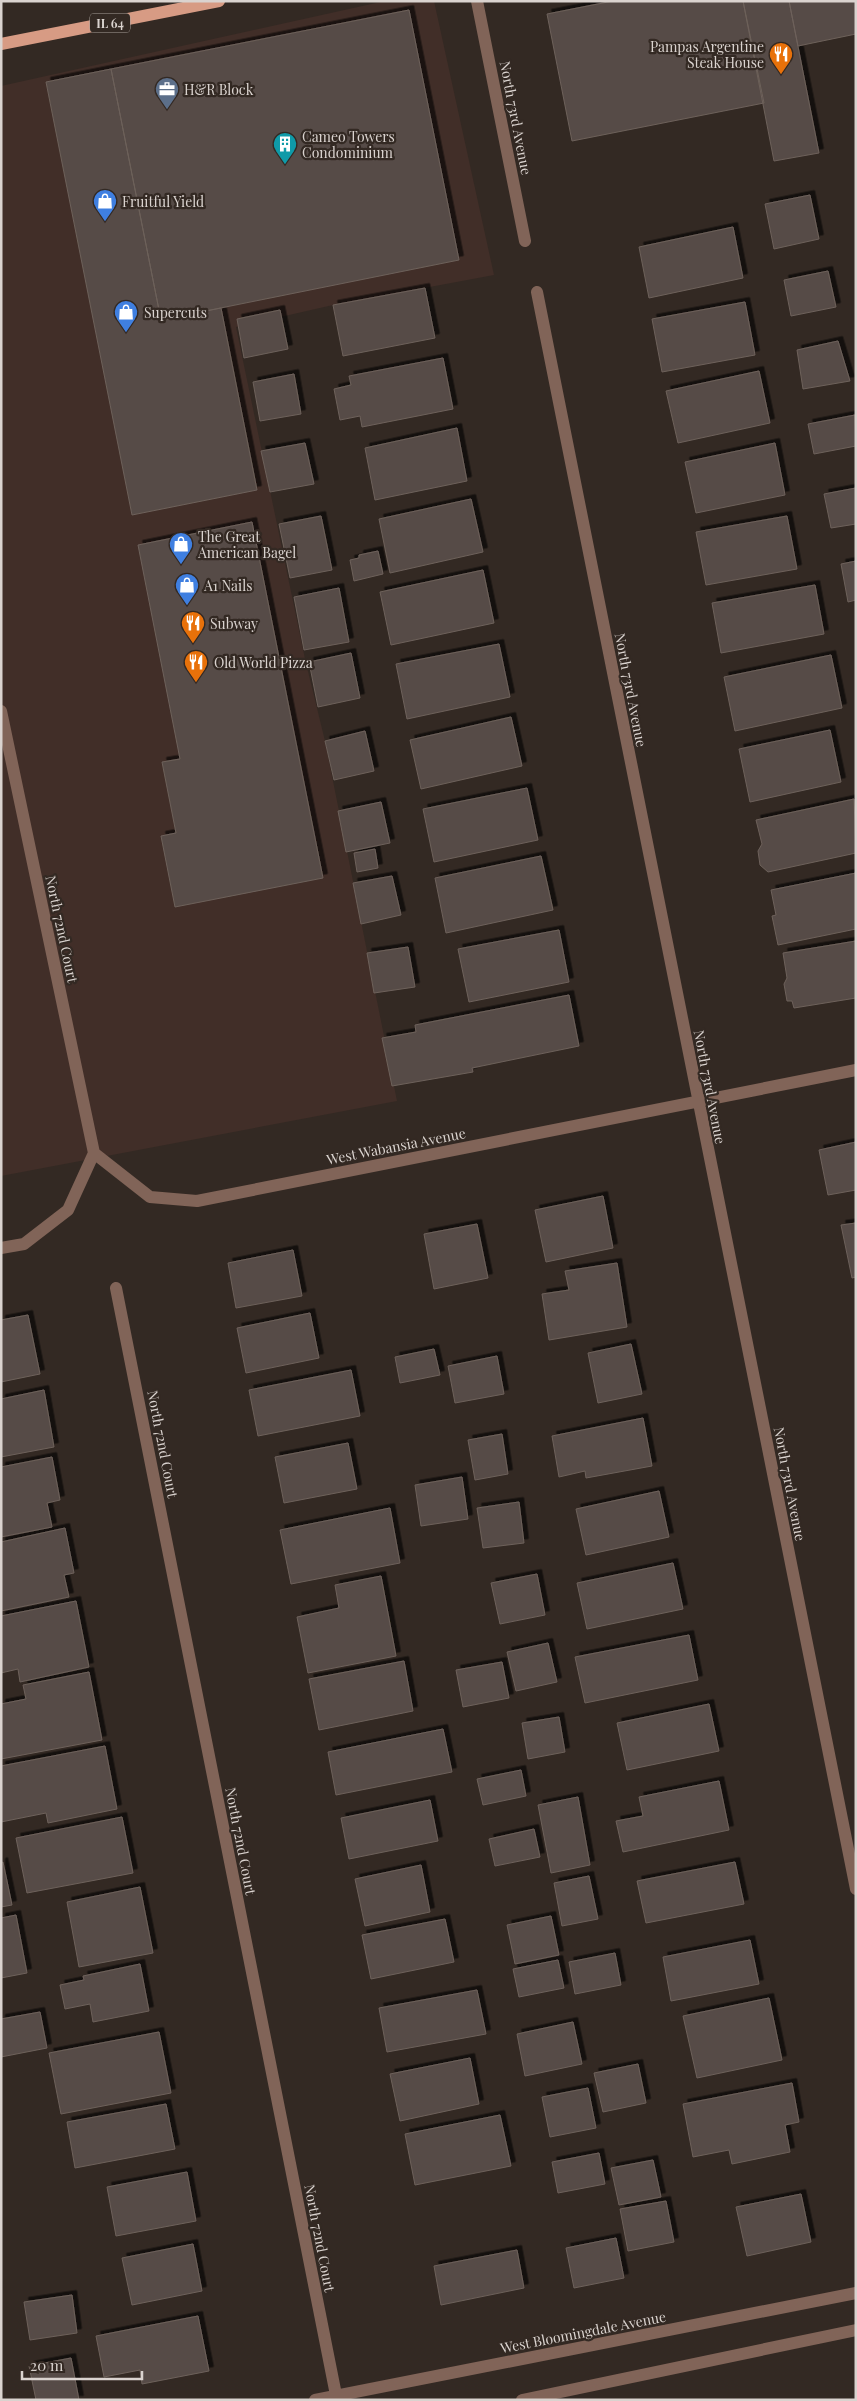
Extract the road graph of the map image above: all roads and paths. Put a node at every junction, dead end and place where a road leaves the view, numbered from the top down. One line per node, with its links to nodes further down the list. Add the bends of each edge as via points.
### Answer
1 (219, 1): 3 (main road, IL 64)
2 (477, 1): 4 (street, North 73rd Avenue)
3 (1, 44)
4 (525, 240)
5 (536, 292): 8 (street, North 73rd Avenue)
6 (1, 711): 9 (street, North 72nd Court)
7 (856, 1070): 8 (street, West Wabansia Avenue)
8 (698, 1102): 9 (street, West Wabansia Avenue, via 198,1201 150,1197); 12 (street, North 73rd Avenue)
9 (94, 1153): 10 (street, via 68,1210 24,1244)
10 (1, 1248)
11 (116, 1288): 15 (street, North 72nd Court)
12 (856, 1888)
13 (856, 2293): 15 (street, West Bloomingdale Avenue)
14 (856, 2330): 17 (street)
15 (336, 2398): 16 (street, West Bloomingdale Avenue)
16 (315, 2400)
17 (522, 2400)

